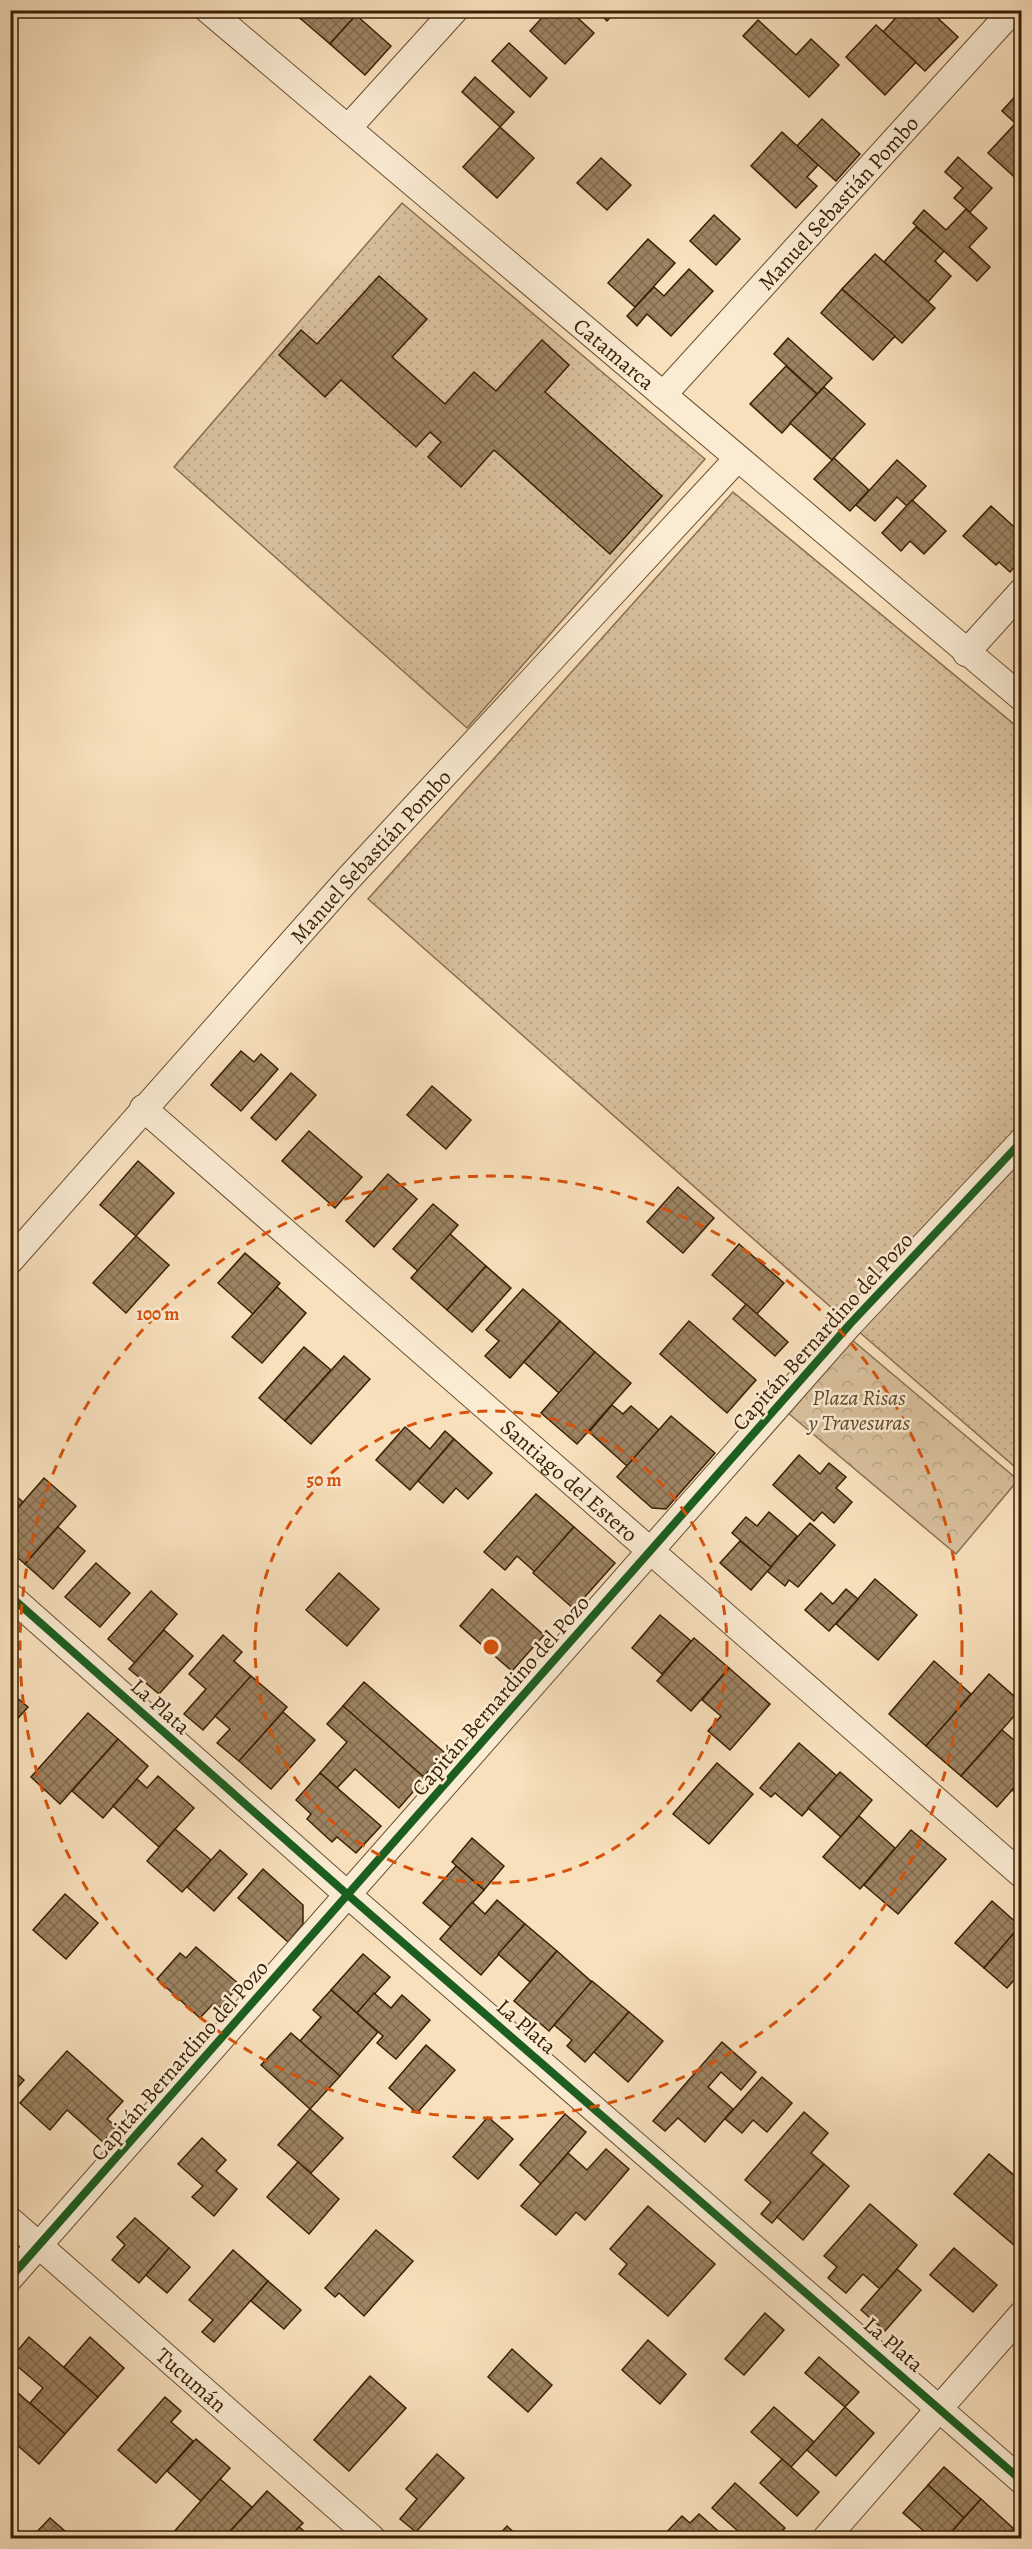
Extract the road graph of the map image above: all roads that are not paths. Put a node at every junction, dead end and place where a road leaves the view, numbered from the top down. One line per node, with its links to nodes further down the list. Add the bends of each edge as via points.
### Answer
1 (208, 10): 4 (street, Catamarca)
2 (456, 10): 4 (street)
3 (1013, 10): 5 (street, Manuel Sebastián Pombo)
4 (348, 128): 5 (street, Catamarca)
5 (663, 395): 6 (street, Catamarca)
6 (737, 459): 8 (street, Catamarca); 10 (street, Manuel Sebastián Pombo, via 348,879)
7 (1022, 591): 8 (street)
8 (966, 653): 9 (street, Catamarca)
9 (1022, 698)
10 (143, 1108): 12 (street, Manuel Sebastián Pombo); 13 (street, Santiago del Estero)
11 (1022, 1141): 13 (street, Capitán Bernardino del Pozo, via 850,1324)
12 (10, 1261)
13 (650, 1552): 15 (street, Santiago del Estero); 16 (street, Capitán Bernardino del Pozo)
14 (10, 1596): 16 (street, La Plata)
15 (1022, 1875)
16 (348, 1895): 18 (street, Capitán Bernardino del Pozo); 21 (street, La Plata)
17 (10, 2220): 18 (street, Tucumán)
18 (39, 2246): 19 (street, Capitán Bernardino del Pozo); 23 (street, Tucumán)
19 (10, 2278)
20 (1022, 2314): 21 (street)
21 (940, 2408): 22 (street, La Plata); 24 (street)
22 (1022, 2481)
23 (372, 2538)
24 (826, 2538)

